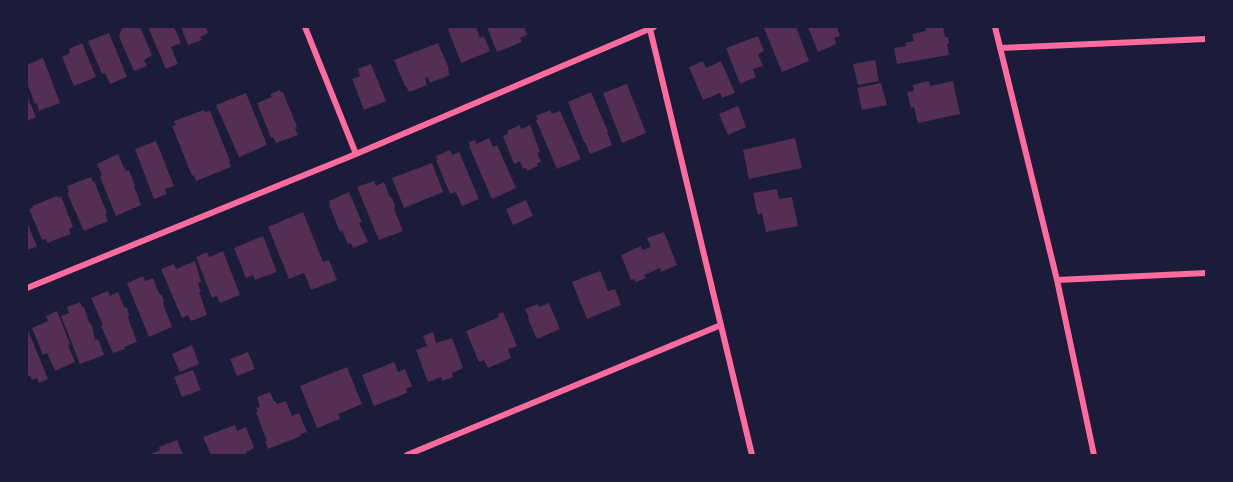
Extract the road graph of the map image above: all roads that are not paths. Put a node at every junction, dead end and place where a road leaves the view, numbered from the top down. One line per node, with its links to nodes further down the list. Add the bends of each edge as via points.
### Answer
1 (305, 27): 6 (street)
2 (995, 27): 5 (street)
3 (652, 28): 6 (street); 10 (street)
4 (1206, 39): 5 (street)
5 (1000, 48): 8 (street)
6 (356, 154): 9 (street)
7 (1206, 273): 8 (street)
8 (1057, 280): 13 (street)
9 (27, 288)
10 (721, 325): 11 (street); 12 (street)
11 (407, 455)
12 (752, 455)
13 (1094, 455)

